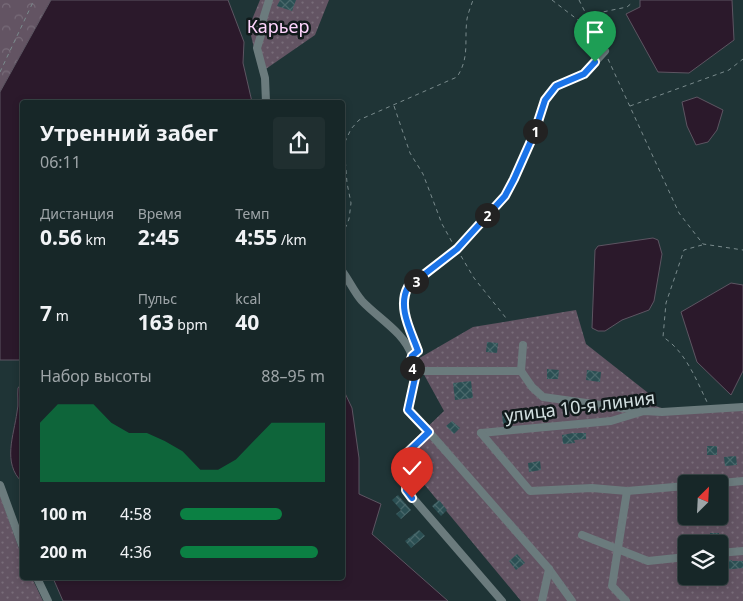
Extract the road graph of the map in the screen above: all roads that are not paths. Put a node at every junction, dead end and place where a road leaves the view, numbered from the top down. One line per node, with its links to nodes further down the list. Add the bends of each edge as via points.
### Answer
1 (269, 0): 3 (street, via 257,48 265,78)
2 (604, 52): 6 (street, via 584,74 556,86 545,100 534,134 505,196 457,249 408,287 404,295 404,309 418,351)
3 (266, 100)
4 (345, 276): 6 (street, via 361,300 410,347)
5 (523, 345): 8 (street)
6 (412, 356): 11 (street, via 410,362 415,378 408,410)
7 (425, 371): 8 (street)
8 (521, 371): 10 (street, via 543,397)
9 (743, 407): 10 (street, улица 10-я линия)
10 (644, 411): 16 (street, улица 10-я линия, via 611,422 481,433 530,491 592,488)
11 (429, 432): 23 (street); 26 (street, via 408,452 406,490)
12 (743, 481): 13 (street)
13 (728, 482)
14 (0, 485): 18 (street)
15 (678, 487): 16 (street)
16 (627, 491): 19 (street)
17 (582, 536): 19 (street)
18 (20, 539)
19 (618, 548): 22 (street, via 648,561); 29 (street, via 612,586)
20 (743, 551): 21 (street)
21 (728, 552)
22 (678, 558)
23 (548, 569): 27 (street); 28 (street)
24 (38, 580): 25 (street)
25 (48, 601)
26 (502, 601)
27 (542, 601)
28 (572, 601)
29 (626, 601)

